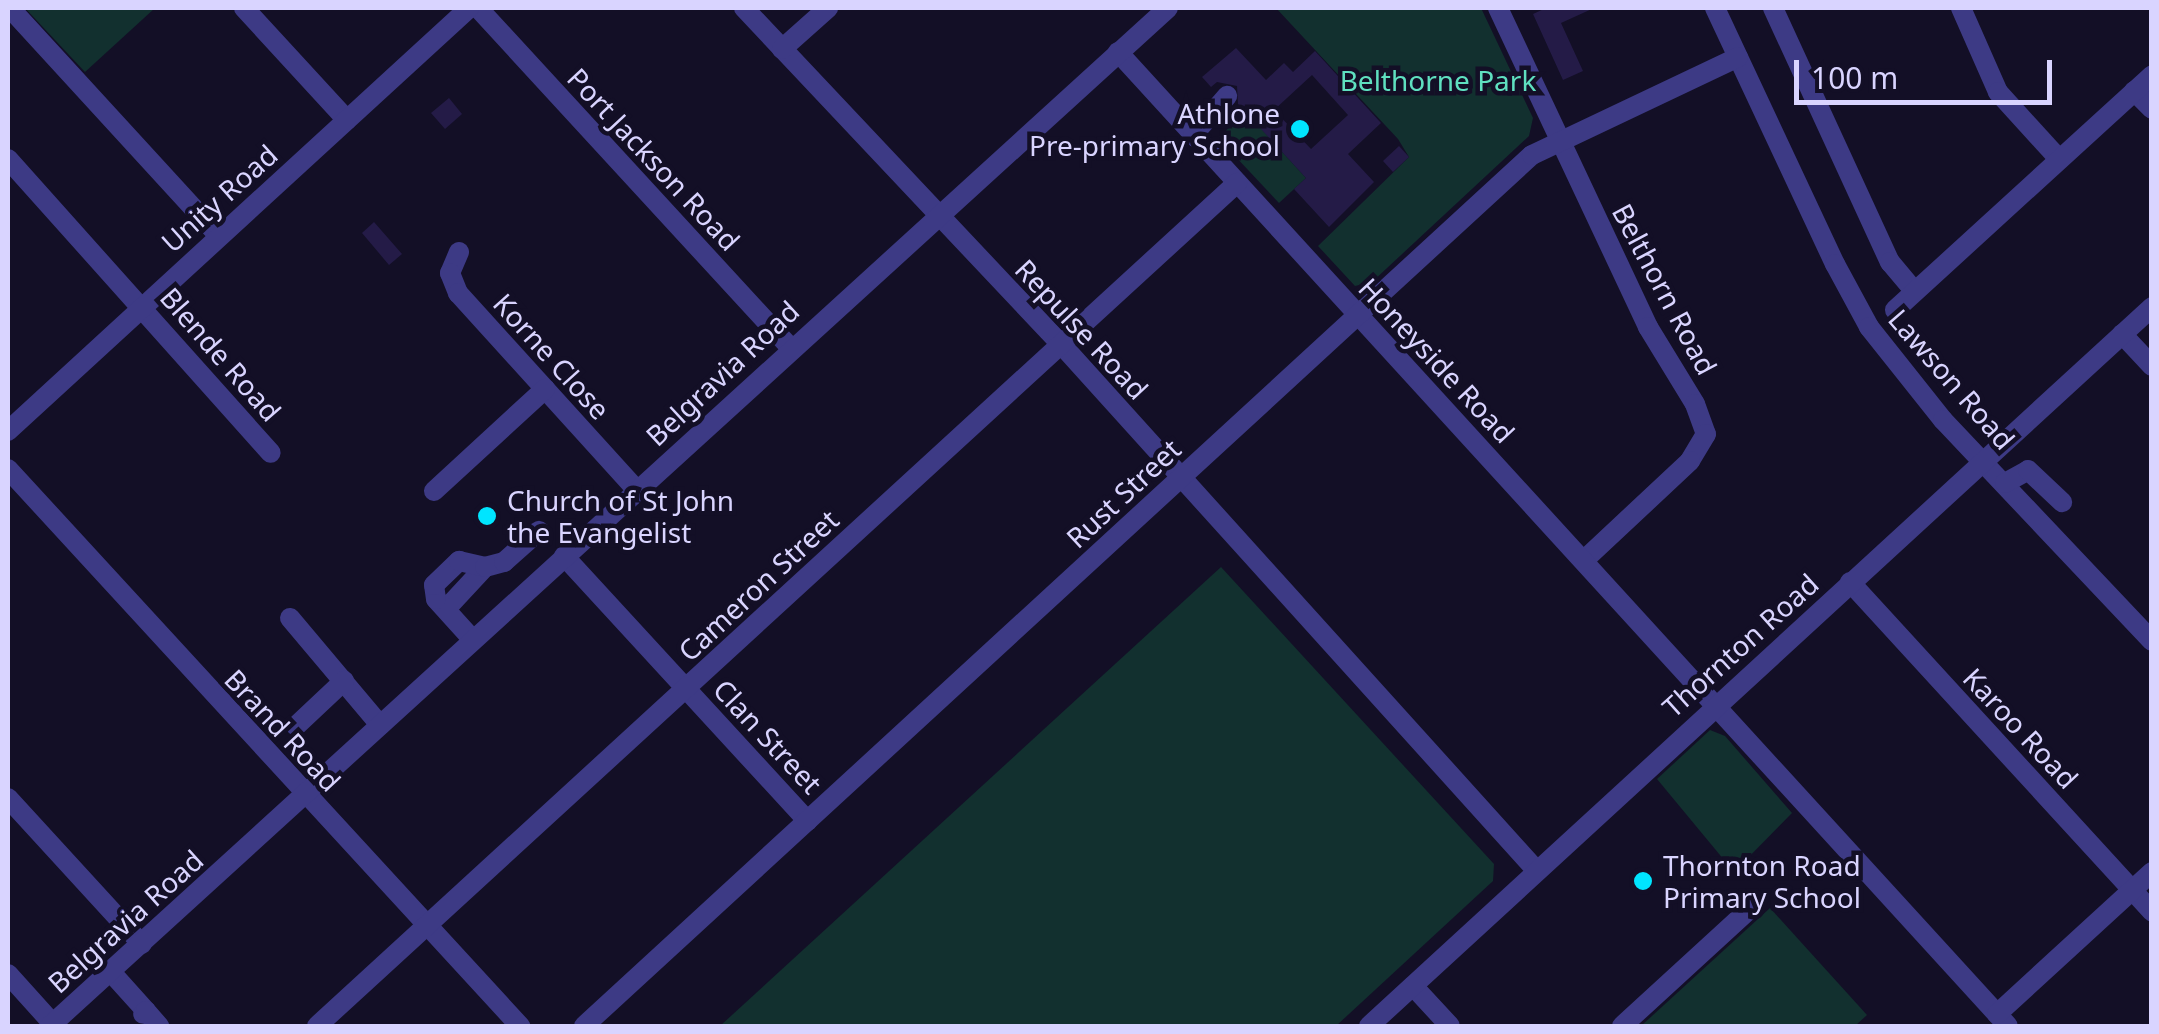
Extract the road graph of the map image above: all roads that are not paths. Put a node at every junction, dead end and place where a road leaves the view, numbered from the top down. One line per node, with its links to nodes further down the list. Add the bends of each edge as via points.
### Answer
1 (10, 8): 26 (street)
2 (244, 8): 19 (street)
3 (469, 8): 19 (street, Unity Road)
4 (478, 8): 35 (street, Port Jackson Road)
5 (744, 8): 12 (street, Repulse Road)
6 (828, 8): 12 (street)
7 (1168, 8): 13 (street, Belgravia Road)
8 (1498, 8): 21 (street, Belthorn Road)
9 (1715, 8): 14 (street, Lawson Road)
10 (1773, 8): 28 (street, via 1890,262)
11 (1965, 9): 22 (street, via 1998,92)
12 (782, 49): 25 (street, Repulse Road)
13 (1118, 52): 20 (street, Honeyside Road); 25 (street, Belgravia Road)
14 (1738, 57): 21 (street, Rust Street); 40 (street, Lawson Road, via 1869,327)
15 (2152, 75): 16 (street)
16 (2134, 90): 18 (street); 22 (street)
17 (1227, 96): 20 (street)
18 (2152, 109)
19 (347, 120): 26 (street, Unity Road)
20 (1193, 135): 24 (street, Honeyside Road)
21 (1559, 138): 32 (street, Rust Street, via 1515,169); 49 (street, Belthorn Road, via 1706,434 1690,461)
22 (2058, 158): 28 (street)
23 (8, 159): 29 (street, Blende Road)
24 (1237, 183): 32 (street, Honeyside Road); 34 (street, Cameron Street)
25 (936, 214): 34 (street, Repulse Road); 35 (street, Belgravia Road)
26 (219, 236): 29 (street, Unity Road)
27 (460, 252): 37 (street, Korne Close, via 450,273 458,294)
28 (1914, 291): 31 (street)
29 (142, 306): 38 (street, Unity Road); 39 (street, Blende Road)
30 (2152, 307): 33 (street, Thornton Road)
31 (1894, 310)
32 (1357, 314): 42 (street, Rust Street); 49 (street, Honeyside Road)
33 (2122, 334): 36 (street); 40 (street, Thornton Road)
34 (1061, 344): 42 (street, Repulse Road); 55 (street, Cameron Street)
35 (790, 348): 44 (street, Belgravia Road)
36 (2152, 366)
37 (544, 389): 44 (street, Korne Close); 45 (street)
38 (8, 431)
39 (271, 452)
40 (1983, 459): 43 (street, Lawson Road); 50 (street, Thornton Road)
41 (8, 469): 59 (street, Brand Road)
42 (1180, 478): 61 (street, Rust Street); 62 (street, Repulse Road)
43 (2006, 483): 46 (street, via 2028,470); 53 (street, Lawson Road)
44 (636, 489): 48 (street, Belgravia Road)
45 (434, 491)
46 (2062, 502)
47 (539, 532): 52 (street, via 510,558 486,567 446,609)
48 (564, 556): 52 (street, Belgravia Road); 55 (street, Clan Street)
49 (1583, 560): 56 (street, Honeyside Road)
50 (1850, 582): 56 (street, Thornton Road); 64 (street, Karoo Road)
51 (290, 618): 54 (street)
52 (472, 640): 57 (street, Belgravia Road)
53 (2152, 641)
54 (344, 682): 57 (street); 58 (street)
55 (686, 688): 61 (street, Clan Street); 67 (street, Cameron Street)
56 (1713, 706): 62 (street, Thornton Road); 73 (street, Honeyside Road)
57 (380, 725): 59 (street, Belgravia Road)
58 (296, 726)
59 (305, 794): 67 (street, Brand Road); 68 (street, Belgravia Road)
60 (8, 798): 68 (street)
61 (808, 821): 77 (street, Rust Street)
62 (1537, 871): 71 (street, Thornton Road)
63 (2152, 872): 64 (street)
64 (2132, 889): 66 (street, Karoo Road); 73 (street)
65 (1755, 904): 80 (street)
66 (2152, 911)
67 (427, 925): 75 (street, Cameron Street); 76 (street, Brand Road)
68 (142, 944): 69 (street, Belgravia Road)
69 (110, 972): 72 (street); 74 (street, Belgravia Road)
70 (8, 974): 74 (street)
71 (1413, 986): 78 (street, Thornton Road); 79 (street)
72 (149, 1017)
73 (2003, 1020)
74 (63, 1022)
75 (317, 1026)
76 (520, 1026)
77 (584, 1026)
78 (1369, 1026)
79 (1450, 1026)
80 (1622, 1026)

